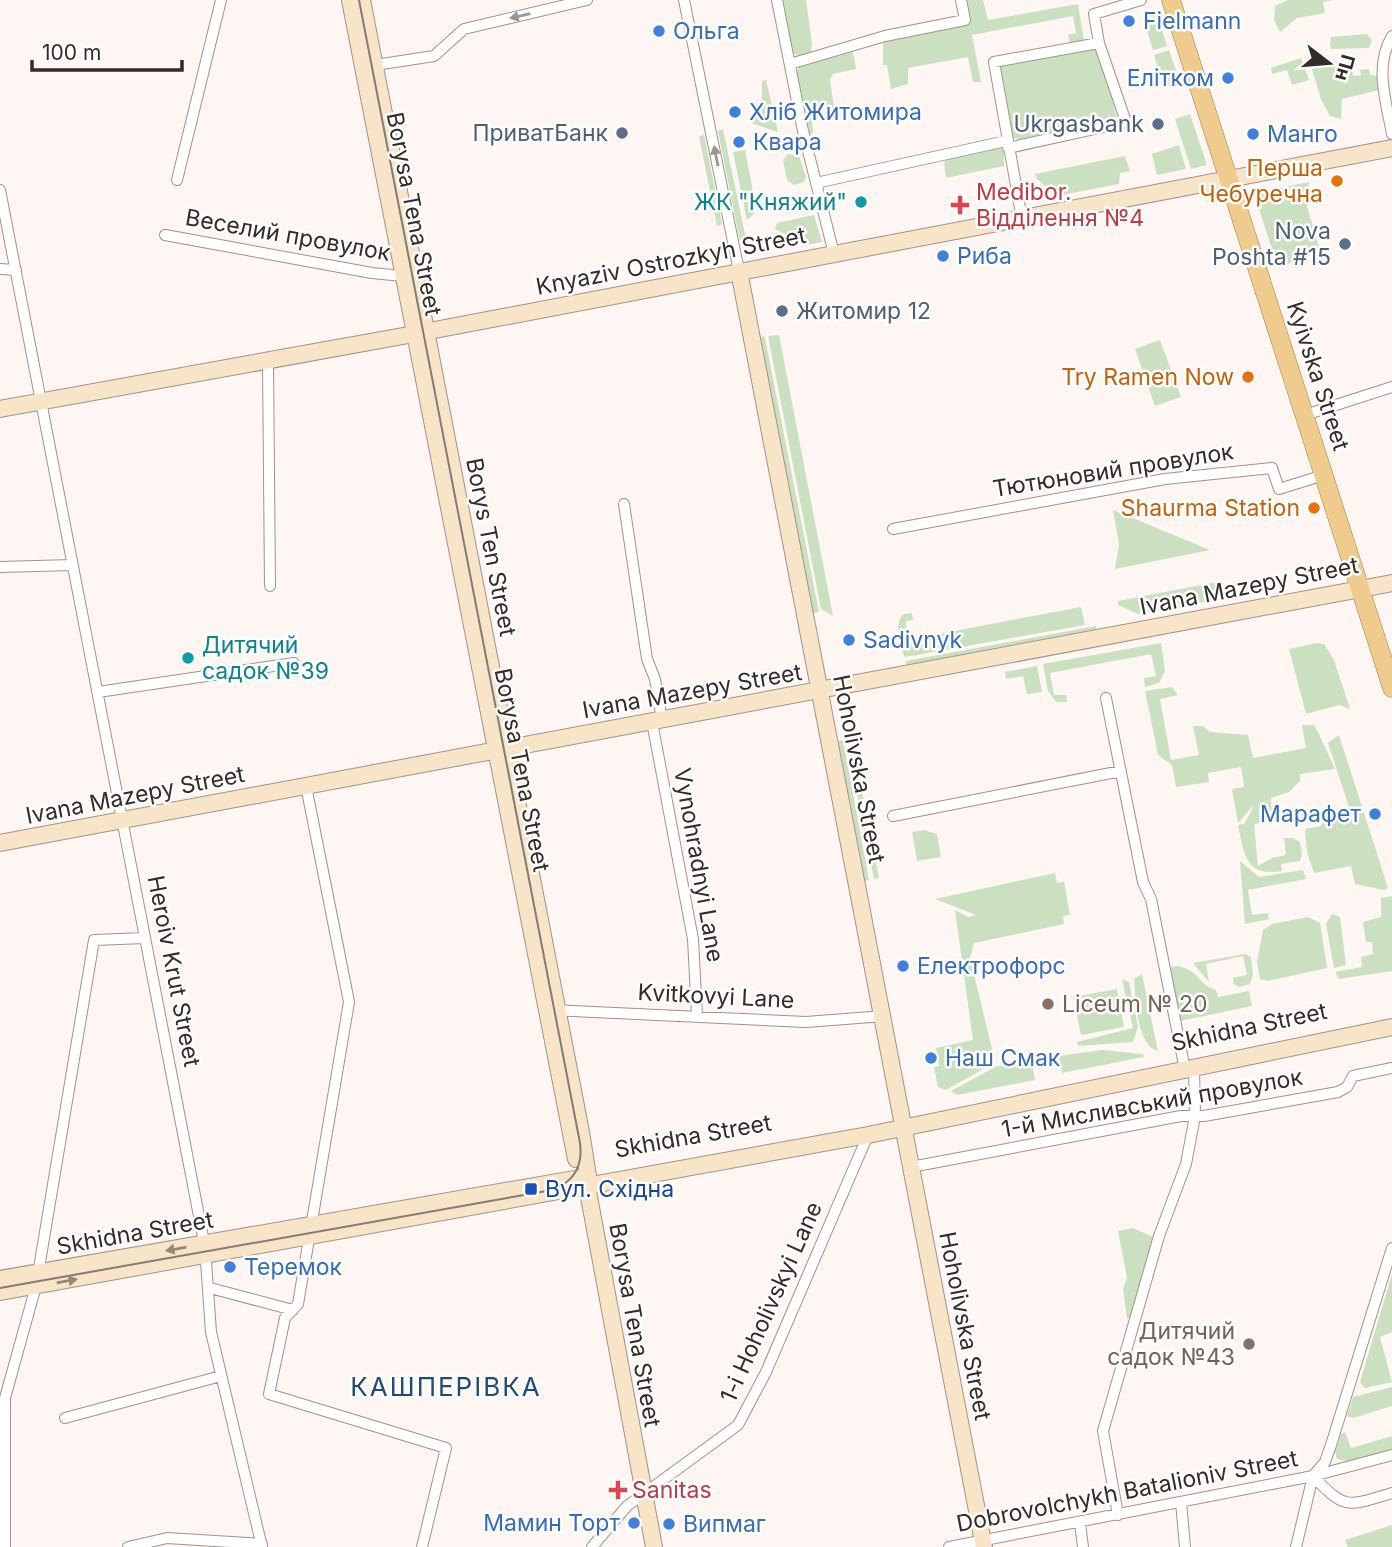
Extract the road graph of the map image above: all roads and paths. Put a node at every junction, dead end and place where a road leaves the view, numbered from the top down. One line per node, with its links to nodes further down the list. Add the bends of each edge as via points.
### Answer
1 (220, 0): 19 (street)
2 (350, 0): 14 (street, Borysa Tena Street)
3 (362, 0): 14 (street, Borys Ten Street)
4 (587, 0): 14 (street, one-way to 14, via 464,29 434,55)
5 (684, 0): 27 (street, Hoholivska Street, one-way to 5)
6 (777, 0): 13 (street)
7 (961, 0): 13 (street, via 965,20 885,36)
8 (1141, 0): 12 (street, via 1094,14)
9 (1171, 0): 18 (main road, Kyivska Street)
10 (1178, 0): 18 (main road, Kyivska Street)
11 (1392, 36): 15 (street, via 1382,54 1381,70)
12 (1100, 43): 16 (street, via 994,62); 16 (street, via 1126,122)
13 (790, 64): 20 (street)
14 (369, 66): 28 (street, Borysa Tena Street); 29 (street, Borys Ten Street)
15 (1392, 134)
16 (1007, 145): 20 (street); 22 (street)
17 (1392, 148): 18 (street, Knyaziv Ostrozkyh Street)
18 (1232, 179): 22 (street, Knyaziv Ostrozkyh Street); 34 (main road, Kyivska Street); 35 (main road, Kyivska Street)
19 (177, 180)
20 (816, 183): 24 (street)
21 (0, 190): 26 (street, Heroiv Krut Street)
22 (1022, 219): 24 (street, Knyaziv Ostrozkyh Street)
23 (165, 235): 28 (street, Веселий провулок)
24 (834, 254): 27 (street, Knyaziv Ostrozkyh Street)
25 (0, 269): 26 (street)
26 (16, 270): 32 (street, Heroiv Krut Street)
27 (739, 271): 29 (street, Knyaziv Ostrozkyh Street); 46 (street, Hoholivska Street)
28 (403, 276): 29 (street, Borysa Tena Street)
29 (420, 333): 30 (street, Knyaziv Ostrozkyh Street); 50 (street, Borys Ten Street)
30 (268, 360): 32 (street, Knyaziv Ostrozkyh Street); 41 (street)
31 (1392, 387): 34 (street)
32 (40, 402): 33 (street, Knyaziv Ostrozkyh Street); 38 (street, Heroiv Krut Street)
33 (0, 409)
34 (1311, 413): 42 (main road, Kyivska Street)
35 (1324, 475): 37 (street, Тютюновий провулок, via 1279,489 1272,468 1165,479); 42 (main road, Kyivska Street)
36 (624, 504): 49 (street, Vynohradnyi Lane, via 647,659 655,679)
37 (893, 529)
38 (72, 565): 39 (street); 47 (street, Heroiv Krut Street)
39 (0, 567)
40 (1392, 583): 42 (street, Ivana Mazepy Street)
41 (270, 586)
42 (1364, 588): 44 (main road, Kyivska Street); 45 (main road, Kyivska Street); 46 (street, Ivana Mazepy Street)
43 (293, 663): 47 (street)
44 (1392, 665)
45 (1392, 688)
46 (821, 691): 49 (street, Ivana Mazepy Street); 59 (street, Hoholivska Street)
47 (98, 692): 54 (street, Heroiv Krut Street)
48 (1106, 698): 51 (street)
49 (657, 721): 50 (street, Ivana Mazepy Street); 58 (street, Vynohradnyi Lane, via 693,939)
50 (501, 749): 52 (street, Ivana Mazepy Street); 57 (street, Borys Ten Street)
51 (1121, 771): 53 (street); 62 (street)
52 (306, 786): 54 (street, Ivana Mazepy Street); 69 (street, via 349,1002)
53 (893, 816)
54 (124, 821): 55 (street, Ivana Mazepy Street); 56 (street, Heroiv Krut Street)
55 (0, 843)
56 (145, 938): 71 (street, Heroiv Krut Street); 73 (street, via 94,940)
57 (552, 1010): 58 (street, Kvitkovyi Lane); 68 (street, Borysa Tena Street)
58 (697, 1016): 59 (street, Kvitkovyi Lane, via 806,1022)
59 (884, 1016): 65 (street, Hoholivska Street)
60 (1392, 1020): 62 (street, Skhidna Street)
61 (1392, 1027): 62 (street, Skhidna Street)
62 (1188, 1067): 64 (street); 65 (street, Skhidna Street)
63 (1392, 1068): 64 (street, 1-й Мисливський провулок, via 1353,1076 1338,1092)
64 (1195, 1116): 67 (street, 1-й Мисливський провулок); 84 (street, via 1186,1164 1159,1236 1102,1431)
65 (904, 1124): 66 (street, Skhidna Street); 67 (street, Hoholivska Street); 68 (street, Skhidna Street)
66 (868, 1135): 68 (street, Skhidna Street); 81 (street, 1-i Hoholivskyi Lane, via 766,1372 738,1425)
67 (911, 1167): 86 (street, Hoholivska Street)
68 (585, 1180): 69 (street, Skhidna Street); 81 (street, Borysa Tena Street)
69 (310, 1230): 71 (street, Skhidna Street); 76 (street, via 298,1304)
70 (1392, 1248): 80 (street, via 1331,1445)
71 (206, 1250): 73 (street, Skhidna Street); 74 (street, Heroiv Krut Street)
72 (0, 1279): 73 (street, Skhidna Street)
73 (36, 1280): 75 (street); 88 (street, via 5,1398)
74 (210, 1288): 76 (street); 77 (street, Heroiv Krut Street, via 211,1332)
75 (0, 1292)
76 (293, 1310): 90 (street, via 285,1318 269,1394 446,1448)
77 (221, 1376): 78 (street); 87 (street, Heroiv Krut Street)
78 (65, 1418)
79 (1392, 1455): 80 (street, Dobrovolchykh Batalioniv Street)
80 (1313, 1476): 82 (street, via 1339,1502 1356,1503); 83 (street, Dobrovolchykh Batalioniv Street); 96 (street)
81 (643, 1493): 91 (street, 1-i Hoholivskyi Lane); 92 (street, Borysa Tena Street)
82 (1392, 1493)
83 (1181, 1502): 84 (street, Dobrovolchykh Batalioniv Street); 95 (street)
84 (1118, 1515): 85 (street, Dobrovolchykh Batalioniv Street)
85 (1080, 1523): 86 (street, Dobrovolchykh Batalioniv Street); 94 (street)
86 (983, 1544): 93 (street, Dobrovolchykh Batalioniv Street)
87 (262, 1546): 89 (street, via 167,1538)
88 (5, 1547)
89 (128, 1547)
90 (422, 1547)
91 (592, 1547)
92 (654, 1547)
93 (948, 1547)
94 (1083, 1547)
95 (1185, 1547)
96 (1296, 1547)

